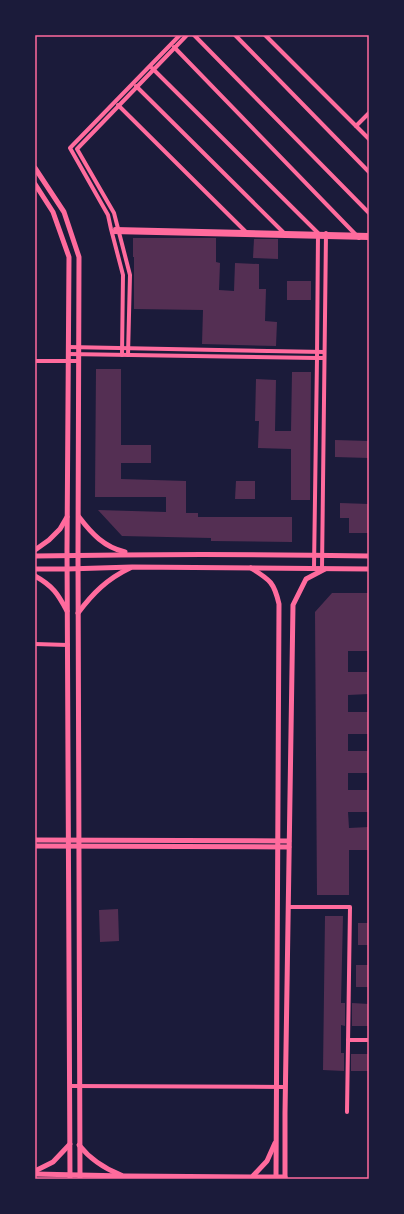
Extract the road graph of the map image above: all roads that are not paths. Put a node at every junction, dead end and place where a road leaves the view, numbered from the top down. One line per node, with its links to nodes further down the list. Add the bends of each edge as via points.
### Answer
1 (180, 35): 6 (street)
2 (187, 35): 7 (street)
3 (194, 35): 20 (street)
4 (235, 35): 18 (street)
5 (265, 35): 15 (street)
6 (171, 44): 7 (street); 8 (street)
7 (175, 48): 9 (street); 25 (street)
8 (150, 66): 9 (street); 10 (street)
9 (154, 70): 11 (street); 28 (street)
10 (133, 83): 11 (street); 12 (street)
11 (137, 87): 13 (street); 24 (street)
12 (114, 102): 13 (street); 21 (street, via 70,148 108,215)
13 (119, 106): 22 (street, via 77,149 114,213); 23 (street)
14 (369, 113): 15 (street)
15 (356, 126): 16 (street)
16 (369, 139)
17 (35, 168): 34 (street, via 64,212 79,257)
18 (369, 172)
19 (35, 184): 33 (street, via 53,212 69,257)
20 (369, 213)
21 (112, 230): 22 (street); 35 (street, via 123,275)
22 (118, 230): 23 (street); 27 (street); 36 (street, via 130,275)
23 (246, 232): 24 (street); 27 (street)
24 (283, 232): 28 (street); 30 (street)
25 (355, 234): 26 (street); 29 (street); 31 (street)
26 (369, 234)
27 (250, 235): 30 (street)
28 (318, 235): 29 (street); 30 (street); 37 (street)
29 (326, 235): 31 (street); 38 (street)
30 (287, 236)
31 (359, 238): 32 (street)
32 (369, 238)
33 (68, 347): 34 (street); 39 (street)
34 (79, 347): 35 (street); 40 (street)
35 (122, 348): 36 (street); 41 (street)
36 (128, 348): 37 (street); 42 (street)
37 (317, 352): 38 (street); 43 (street)
38 (324, 352): 44 (street)
39 (68, 354): 40 (street); 46 (street)
40 (79, 354): 41 (street); 47 (street)
41 (122, 355): 42 (street)
42 (128, 355): 43 (street)
43 (317, 358): 44 (street); 55 (street)
44 (324, 358): 56 (street)
45 (35, 361): 46 (street)
46 (68, 361): 47 (street); 48 (street)
47 (79, 361): 49 (street)
48 (68, 516): 50 (street, via 60,529); 52 (street)
49 (78, 516): 51 (street, via 100,540 113,549); 53 (street)
50 (35, 550)
51 (132, 554): 53 (street); 55 (street)
52 (67, 555): 53 (street); 54 (street); 62 (street)
53 (78, 555): 63 (street)
54 (35, 556)
55 (314, 556): 56 (street); 60 (street)
56 (322, 556): 57 (street); 64 (street)
57 (369, 556)
58 (132, 567): 59 (street); 63 (street); 68 (street, via 102,586)
59 (251, 568): 60 (street); 74 (street, via 268,579 276,591 279,604)
60 (314, 568): 64 (street)
61 (35, 569): 62 (street)
62 (67, 569): 63 (street); 67 (street)
63 (78, 569): 68 (street)
64 (324, 569): 65 (street); 75 (street, via 306,579 293,605)
65 (369, 569)
66 (35, 576): 67 (street, via 50,586)
67 (68, 612): 70 (street)
68 (78, 613): 73 (street)
69 (35, 644): 70 (street)
70 (68, 645): 72 (street)
71 (35, 840): 72 (street)
72 (69, 841): 73 (street); 77 (street)
73 (79, 841): 74 (street); 78 (street)
74 (278, 841): 75 (street); 79 (street)
75 (289, 844): 79 (street); 80 (street)
76 (35, 846): 77 (street)
77 (69, 847): 78 (street); 83 (street)
78 (79, 847): 79 (street); 84 (street)
79 (278, 847): 85 (street)
80 (288, 907): 81 (street, via 350,907); 86 (street)
81 (348, 1040): 82 (street); 87 (street)
82 (369, 1040)
83 (70, 1086): 84 (street); 89 (street)
84 (79, 1086): 85 (street); 90 (street)
85 (277, 1087): 86 (street); 88 (street)
86 (285, 1087): 98 (street)
87 (347, 1112)
88 (276, 1140): 96 (street, via 266,1161); 97 (street)
89 (70, 1144): 91 (street, via 54,1162); 94 (street)
90 (79, 1145): 93 (street, via 98,1164); 95 (street)
91 (35, 1171)
92 (35, 1174): 94 (street)
93 (125, 1176): 95 (street); 96 (street)
94 (70, 1177): 95 (street)
95 (80, 1177)
96 (252, 1177): 97 (street)
97 (276, 1178): 98 (street)
98 (285, 1178)

